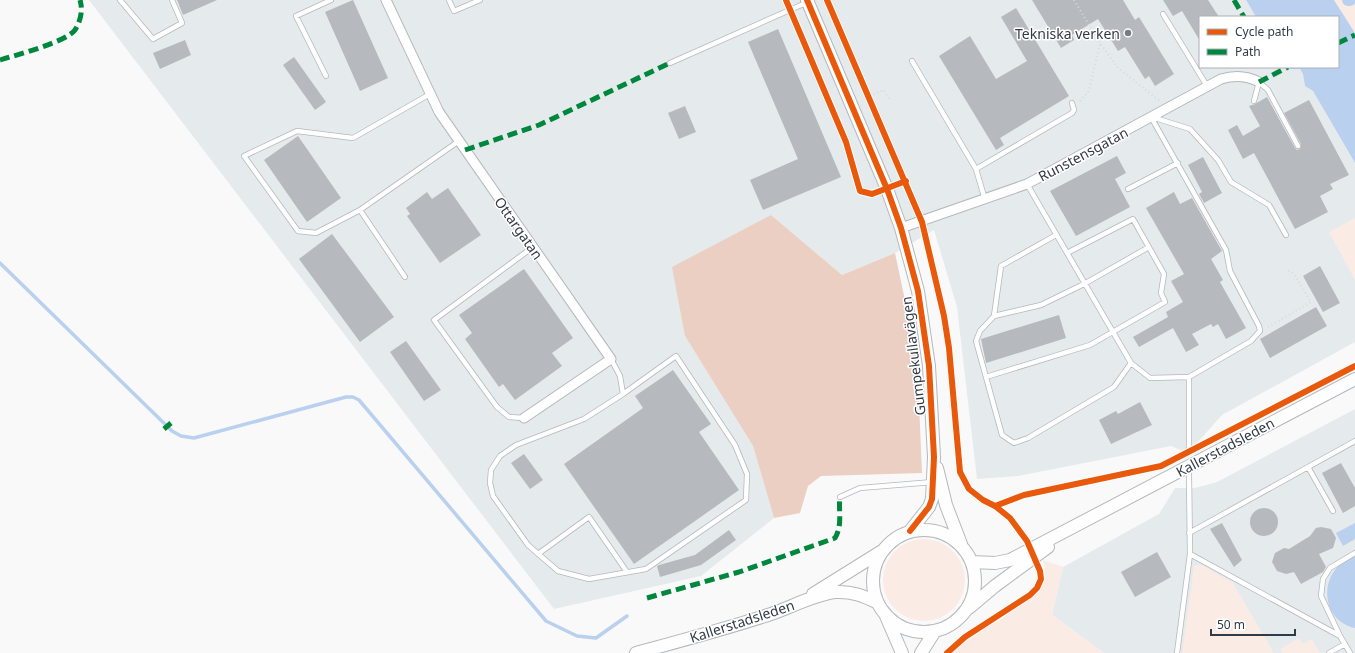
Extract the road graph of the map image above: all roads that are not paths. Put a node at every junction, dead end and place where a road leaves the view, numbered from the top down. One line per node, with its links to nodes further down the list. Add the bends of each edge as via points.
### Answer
1 (120, 0): 2 (lane, via 153,39 182,23)
2 (172, 0)
3 (331, 0): 11 (lane, via 296,16)
4 (386, 0): 14 (street, Ottargatan)
5 (449, 0): 6 (lane, via 454,11)
6 (480, 0)
7 (807, 1): 10 (lane); 26 (main road, Gumpekullavägen)
8 (1164, 14): 13 (lane)
9 (912, 61): 21 (lane)
10 (670, 63)
11 (326, 76)
12 (1259, 82): 13 (street, Runstensgatan, via 1236,76 1221,79); 15 (lane); 19 (lane, via 1268,90)
13 (1208, 86): 17 (street, Runstensgatan)
14 (430, 94): 18 (street, Ottargatan); 25 (lane, via 353,138 297,131 244,156 298,231 316,233)
15 (1254, 101)
16 (1073, 104): 21 (lane, via 1072,113)
17 (1151, 116): 20 (lane); 22 (street, Runstensgatan); 28 (lane, via 1190,129 1218,160 1231,182 1269,205)
18 (459, 141): 25 (lane); 29 (street, Ottargatan)
19 (1298, 146)
20 (1178, 164): 23 (lane); 39 (lane, via 1226,250 1230,271 1260,331 1251,341)
21 (976, 169): 24 (lane)
22 (1027, 184): 24 (street, Runstensgatan); 27 (lane)
23 (1128, 190)
24 (985, 200): 26 (street, Runstensgatan)
25 (360, 210): 32 (lane)
26 (901, 228): 45 (main road, Gumpekullavägen, via 918,291 925,330)
27 (1056, 235): 31 (lane); 34 (lane, via 1001,266)
28 (1286, 235)
29 (533, 247): 36 (street, Ottargatan); 42 (lane, via 434,320 497,407 510,417)
30 (1149, 247): 31 (lane, via 1133,219); 33 (lane); 35 (lane, via 1164,274 1161,293 1165,302)
31 (1067, 253): 33 (lane)
32 (405, 277)
33 (1084, 284): 34 (lane, via 1041,305); 35 (lane)
34 (994, 316): 38 (lane, via 980,331 976,341)
35 (1113, 332): 37 (lane); 38 (lane, via 1090,344)
36 (610, 359): 41 (lane, via 620,376); 42 (street)
37 (1131, 362): 38 (lane, via 1114,387 1028,438 1014,443 1002,435); 39 (lane, via 1150,378)
38 (986, 377)
39 (1189, 377): 44 (lane)
40 (1355, 379): 51 (main road, Kallerstadsleden)
41 (623, 394): 57 (lane, via 584,419 516,445 500,456 492,470 490,483 494,496 528,545); 60 (lane, via 676,356 735,445 747,474 746,500 646,569)
42 (524, 418)
43 (1355, 441): 46 (lane)
44 (1189, 448)
45 (934, 457): 48 (main road, Gumpekullavägen); 54 (main road, Gumpekullavägen, via 946,505)
46 (1308, 467): 50 (lane); 53 (lane)
47 (1189, 474): 53 (lane)
48 (932, 482): 49 (lane, via 860,488); 52 (main road, Gumpekullavägen, via 929,508)
49 (840, 497)
50 (1333, 511)
51 (1097, 516): 59 (main road, Kallerstadsleden, via 1010,560 995,563); 63 (main road, Kallerstadsleden, via 1031,559)
52 (910, 532): 54 (main road, via 938,531); 55 (main road, via 896,538)
53 (1189, 533): 58 (lane)
54 (961, 545): 59 (main road)
55 (884, 549): 61 (main road, Kallerstadsleden); 62 (main road, via 873,575)
56 (1355, 553): 66 (lane, via 1330,568 1323,579 1321,596)
57 (538, 554): 60 (lane, via 558,571 589,579); 60 (lane, via 589,517)
58 (1190, 554): 66 (lane); 71 (lane)
59 (972, 562): 63 (main road, via 974,590 972,599)
60 (627, 572)
61 (802, 602): 62 (main road, Kallerstadsleden, via 833,592 850,592); 68 (main road, Kallerstadsleden, via 730,628)
62 (878, 603): 64 (main road)
63 (962, 614): 65 (main road, via 950,625)
64 (886, 615): 65 (main road, via 908,629); 69 (main road)
65 (935, 631): 70 (main road)
66 (1340, 636): 67 (lane)
67 (1345, 644): 72 (lane); 73 (lane)
68 (636, 653)
69 (902, 653)
70 (921, 653)
71 (1177, 653)
72 (1329, 653)
73 (1350, 653)

